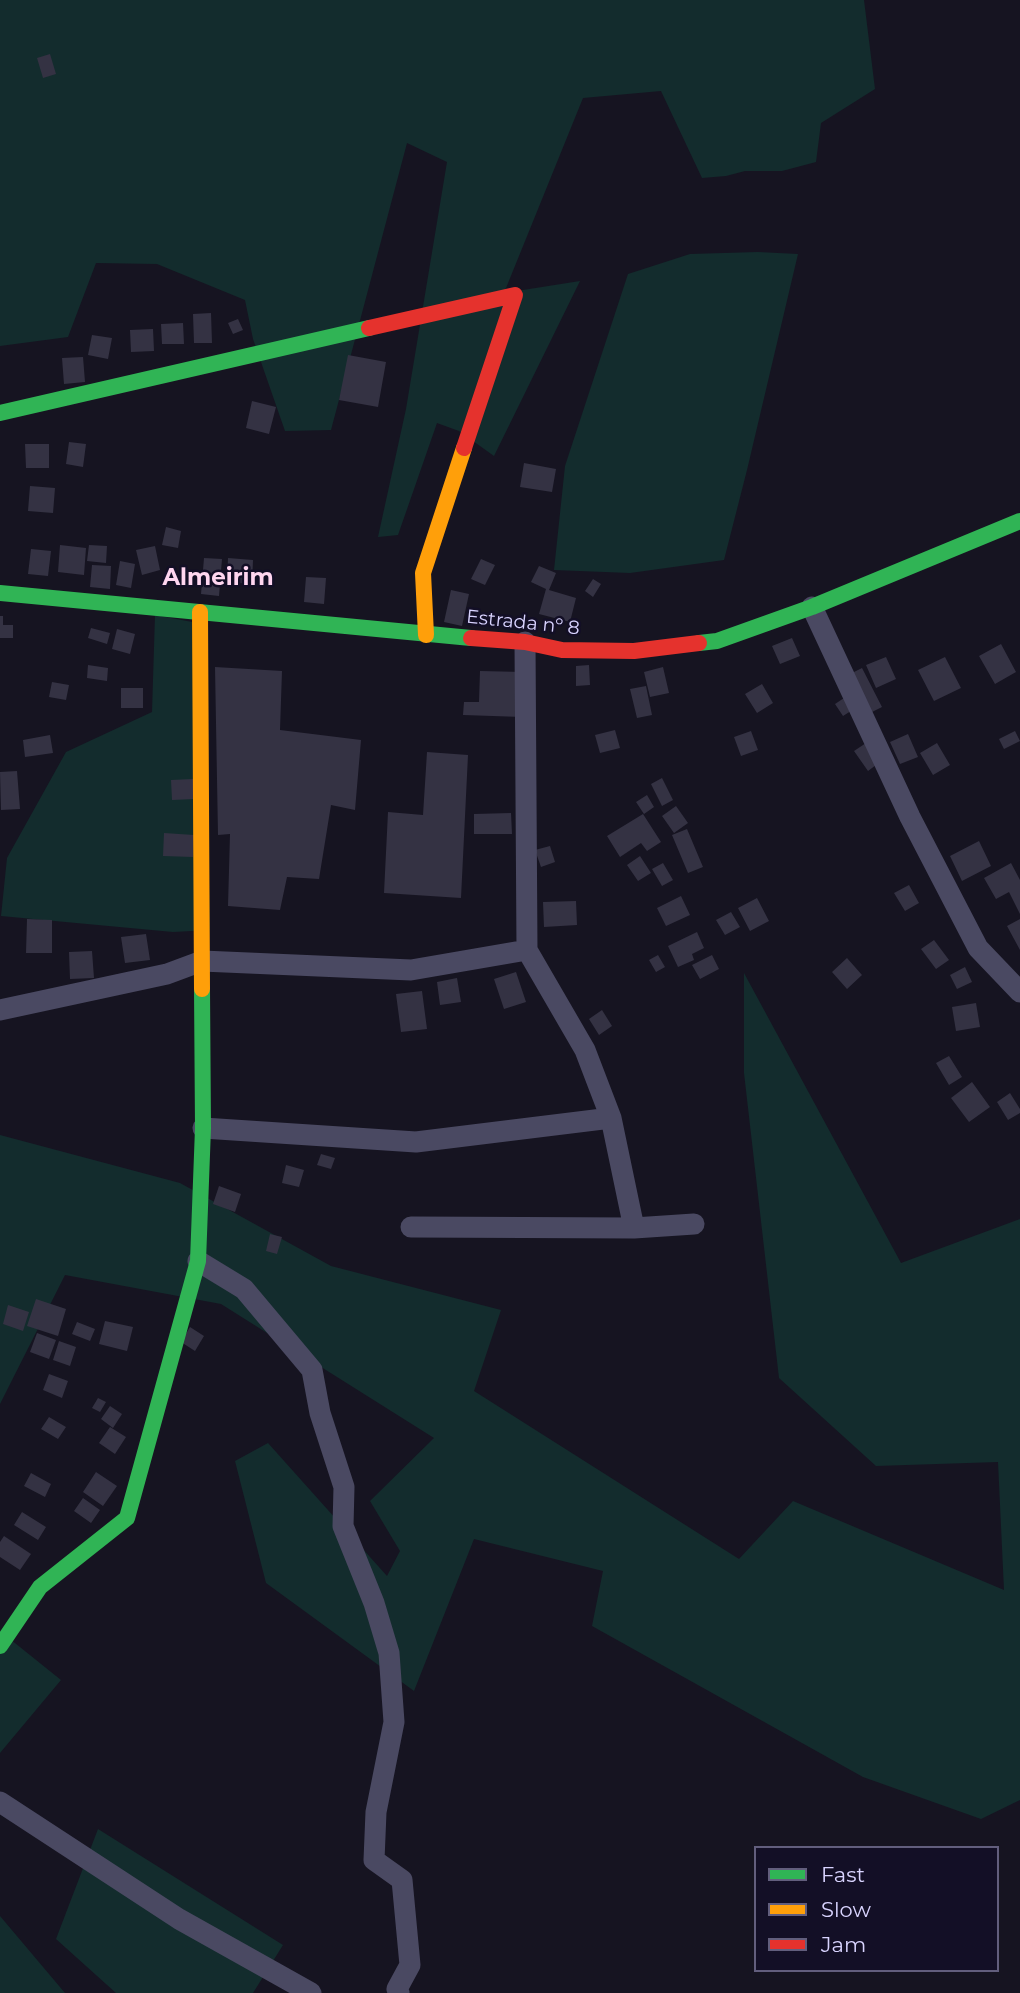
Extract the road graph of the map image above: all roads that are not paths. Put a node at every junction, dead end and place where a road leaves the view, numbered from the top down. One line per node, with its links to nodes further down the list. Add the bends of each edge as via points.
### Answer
1 (0, 413): 6 (street, via 515,295 423,573)
2 (1020, 521): 4 (street, Estrada nº 8)
3 (0, 593): 5 (street, Estrada nº 8)
4 (812, 607): 7 (street, Estrada nº 8, via 717,641 634,651 562,650); 10 (street, via 910,817 978,948)
5 (201, 612): 6 (street, Estrada nº 8); 9 (street)
6 (426, 635): 7 (street, Estrada nº 8)
7 (525, 642): 8 (street)
8 (527, 950): 9 (street, via 411,970); 12 (street, via 585,1050)
9 (202, 961): 11 (street, via 167,974); 13 (street)
10 (1020, 992)
11 (0, 1010)
12 (611, 1118): 13 (street, via 416,1142); 16 (street)
13 (203, 1128): 17 (street)
14 (694, 1224): 16 (street)
15 (411, 1227): 16 (street)
16 (634, 1228)
17 (198, 1261): 18 (street, via 127,1518 40,1587); 21 (street, via 244,1289 312,1370 320,1413 344,1487 343,1526 389,1653 394,1722 376,1812 374,1860 402,1880 410,1965)
18 (0, 1646)
19 (0, 1802): 20 (street, via 179,1919)
20 (311, 1993)
21 (399, 1993)

